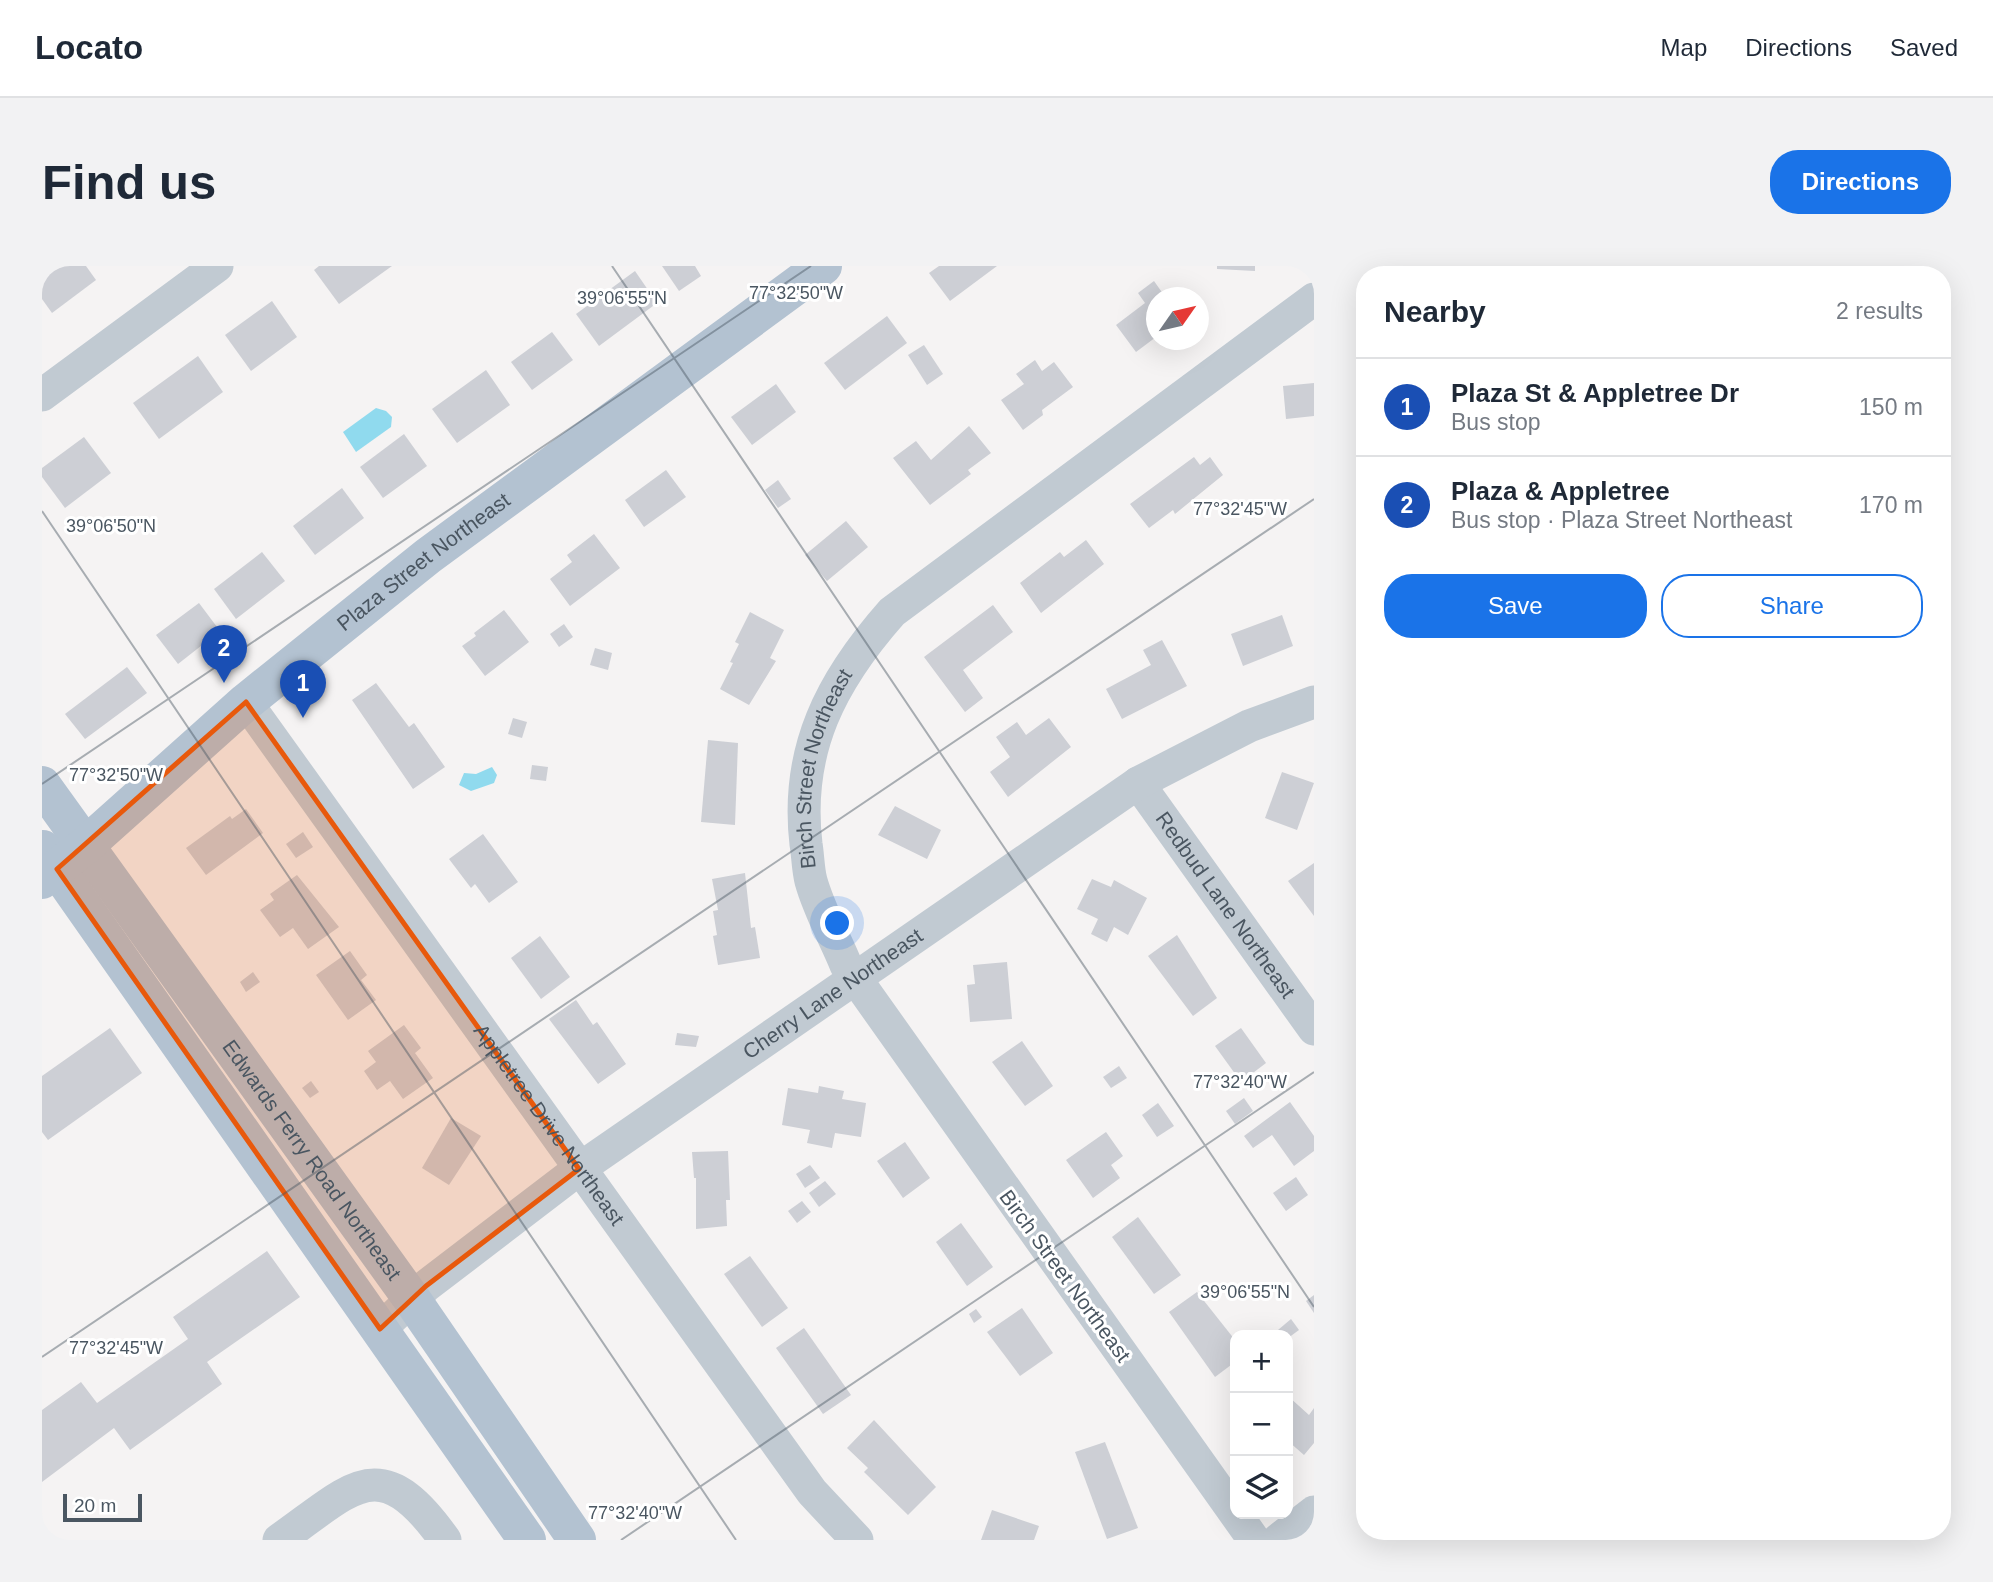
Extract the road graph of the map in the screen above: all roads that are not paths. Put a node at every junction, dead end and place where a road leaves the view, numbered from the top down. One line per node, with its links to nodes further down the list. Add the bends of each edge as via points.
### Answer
1 (217, 266): 4 (street)
2 (823, 266): 5 (main road, Plaza Street Northeast, via 428,556)
3 (1314, 299): 11 (street, Birch Street Northeast, via 892,612 859,649 818,724 804,773 803,821 811,881)
4 (42, 395)
5 (246, 702): 9 (main road, Plaza Street Northeast); 13 (street, Appletree Drive Northeast)
6 (1314, 702): 7 (street, Cherry Lane Northeast, via 1249,726)
7 (1138, 783): 11 (street, Cherry Lane Northeast); 12 (street, Redbud Lane Northeast)
8 (42, 785): 9 (main road, Edwards Ferry Road Northeast)
9 (86, 845): 10 (main road, Plaza Street Northeast); 14 (main road, Edwards Ferry Road Northeast)
10 (47, 865): 15 (main road, Edwards Ferry Road Northeast)
11 (855, 979): 13 (street, Cherry Lane Northeast); 22 (street, Birch Street Northeast)
12 (1314, 1028)
13 (579, 1169): 14 (street, Cherry Lane Northeast); 17 (street, Appletree Drive Northeast, via 812,1492)
14 (411, 1298): 15 (street, Cherry Lane Northeast); 21 (main road, Edwards Ferry Road Northeast)
15 (380, 1329): 20 (main road, Edwards Ferry Road Northeast)
16 (1314, 1513): 23 (street)
17 (854, 1539)
18 (279, 1540): 19 (street, via 358,1485 377,1484 416,1503)
19 (445, 1540)
20 (527, 1540)
21 (577, 1540)
22 (1254, 1540)
23 (1278, 1540)

